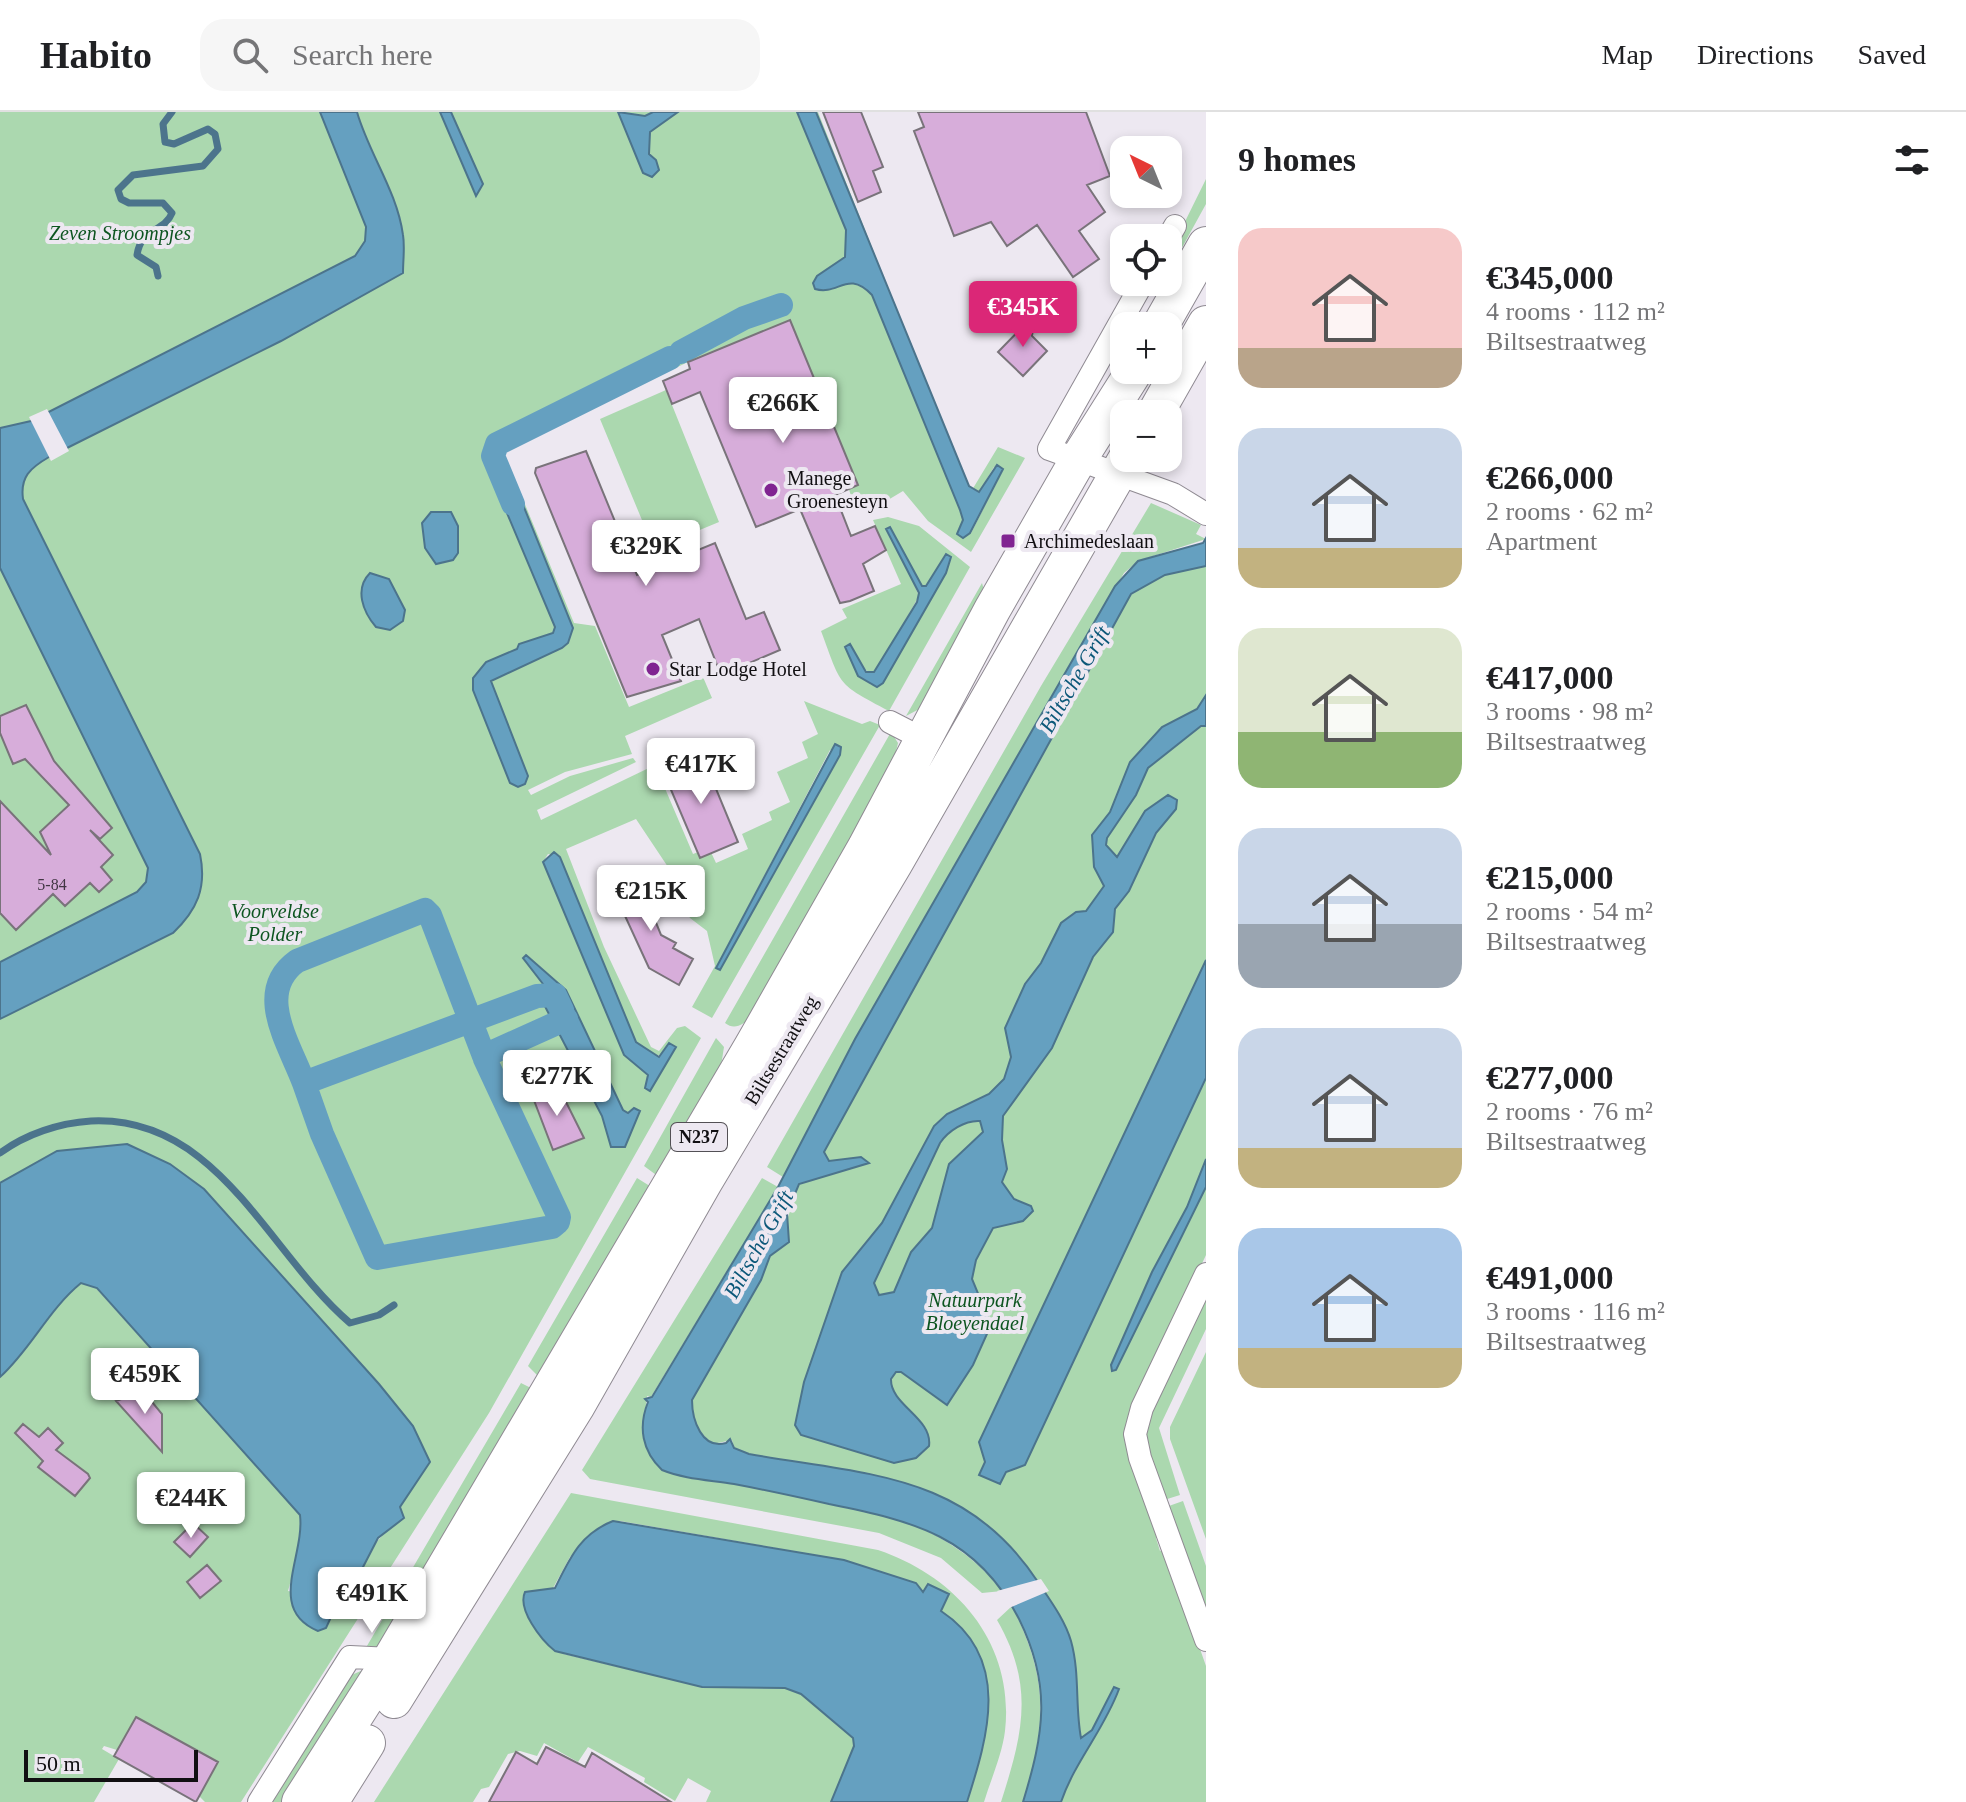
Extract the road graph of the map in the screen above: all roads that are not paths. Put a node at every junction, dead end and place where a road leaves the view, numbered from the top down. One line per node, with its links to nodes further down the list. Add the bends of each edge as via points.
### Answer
1 (1206, 245): 3 (main road)
2 (1136, 296): 7 (street, Biltsestraatweg)
3 (1168, 312)
4 (1206, 324): 6 (main road)
5 (1123, 384): 7 (main road, Biltsestraatweg / N237)
6 (1163, 400)
7 (1063, 454): 8 (street); 13 (main road, Biltsestraatweg / N237)
8 (1110, 464)
9 (1119, 472): 19 (main road, Biltsestraatweg / N237, via 576,1407)
10 (1133, 472): 11 (street)
11 (1206, 514)
12 (890, 722): 13 (street)
13 (923, 739): 16 (main road, Biltsestraatweg / N237, via 752,1047)
14 (1206, 1274): 15 (street, via 1142,1408 1135,1434)
15 (1206, 1640)
16 (391, 1659): 17 (street, via 350,1657); 18 (main road, Biltsestraatweg / N237)
17 (259, 1802)
18 (300, 1802)
19 (330, 1802)

